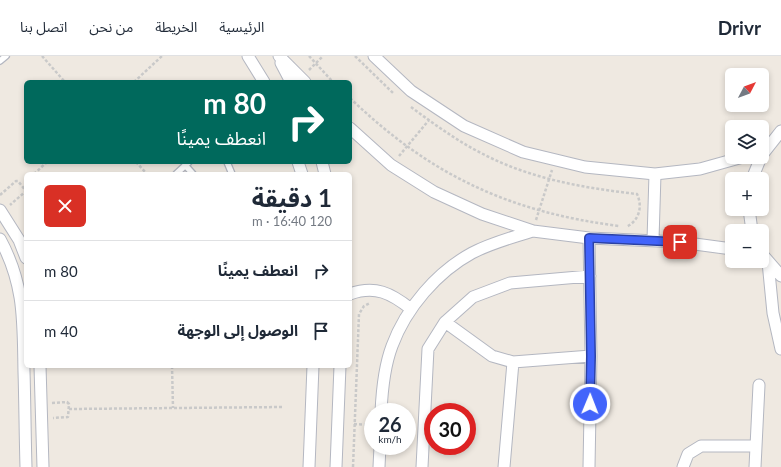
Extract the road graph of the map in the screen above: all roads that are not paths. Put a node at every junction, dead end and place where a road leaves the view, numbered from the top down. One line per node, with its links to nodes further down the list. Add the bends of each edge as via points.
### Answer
1 (6, 56): 5 (lane)
2 (248, 56): 6 (street)
3 (278, 56): 7 (street)
4 (374, 56): 14 (street, via 411,91 464,126 523,152 585,167)
5 (0, 61)
6 (263, 80)
7 (298, 80)
8 (352, 130): 16 (street, via 391,165 434,192 482,214)
9 (781, 131): 10 (street)
10 (769, 145)
11 (725, 162): 14 (street, via 700,169)
12 (187, 164): 13 (lane)
13 (178, 172)
14 (655, 174): 19 (street)
15 (1, 212): 21 (street)
16 (532, 231): 17 (street); 27 (street, via 472,253 438,278)
17 (589, 238): 19 (street); 24 (street)
18 (0, 240): 31 (street, via 18,281 23,309)
19 (653, 240): 20 (street)
20 (725, 248)
21 (24, 253)
22 (769, 262): 25 (street)
23 (767, 268): 29 (street)
24 (590, 276): 28 (street, via 510,283 473,297); 30 (street)
25 (781, 276)
26 (352, 293): 27 (street, via 360,290 379,290 396,297)
27 (411, 309): 38 (street, via 392,346)
28 (445, 322): 32 (street, via 492,356); 48 (street, via 428,349)
29 (781, 349)
30 (591, 356): 32 (street); 50 (street)
31 (24, 360)
32 (513, 362): 49 (street)
33 (24, 368): 39 (street)
34 (40, 368): 40 (street)
35 (313, 368): 45 (street)
36 (340, 368): 46 (street)
37 (759, 385): 41 (street)
38 (377, 403)
39 (25, 410): 40 (street); 43 (street)
40 (42, 410): 44 (street)
41 (756, 446): 51 (street, via 702,446 688,454); 52 (street)
42 (377, 455): 47 (street)
43 (26, 467)
44 (43, 467)
45 (309, 467)
46 (336, 467)
47 (379, 467)
48 (422, 467)
49 (504, 467)
50 (589, 467)
51 (683, 467)
52 (755, 467)

